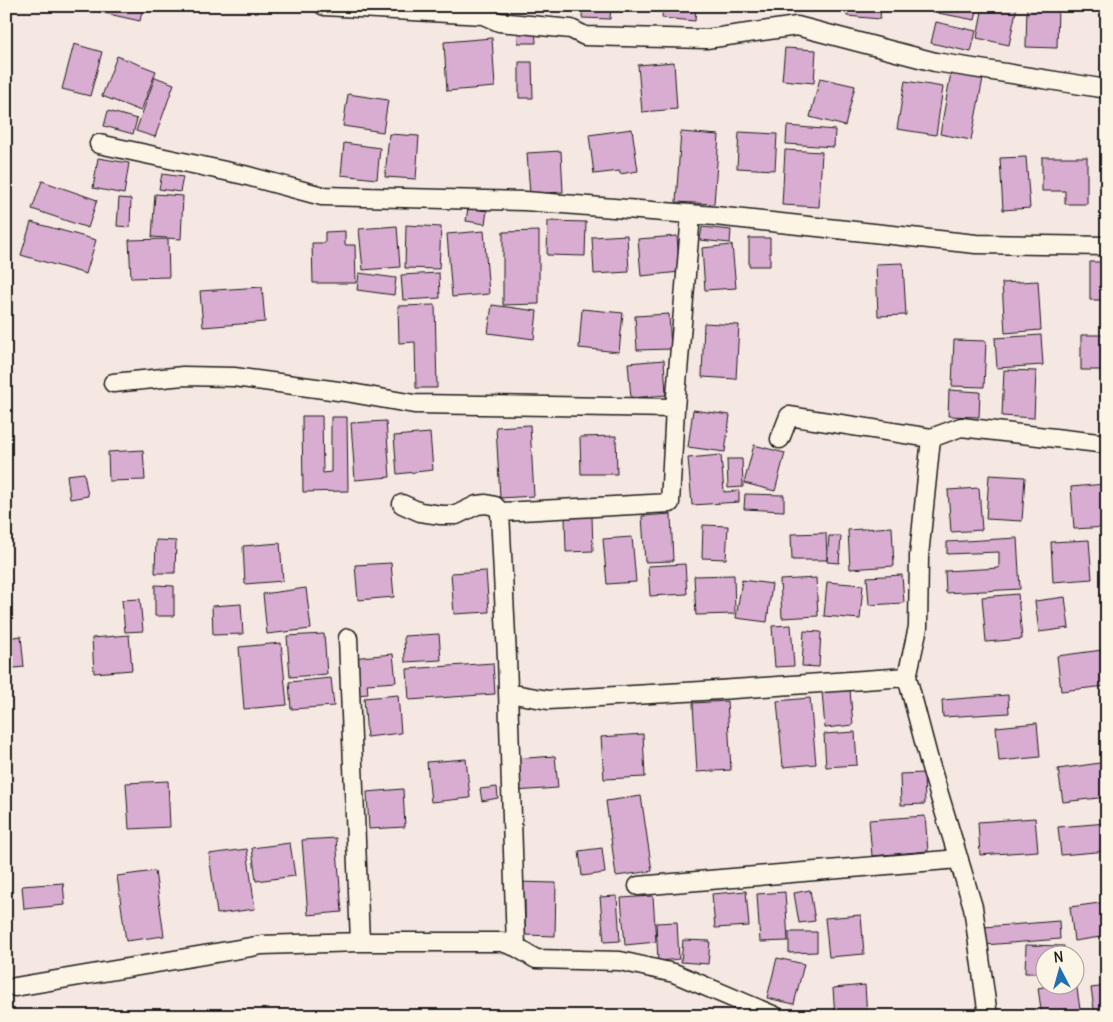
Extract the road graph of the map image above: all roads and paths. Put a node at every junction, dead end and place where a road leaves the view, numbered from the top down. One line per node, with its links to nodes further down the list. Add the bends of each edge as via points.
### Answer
1 (324, 6): 2 (street, via 483,16 499,22 570,29 585,36 706,40 797,26 935,62)
2 (1107, 90)
3 (99, 144): 4 (street, via 244,175 322,196 525,201)
4 (692, 214): 5 (street, via 976,244); 7 (street)
5 (1107, 246)
6 (113, 383): 7 (street, via 182,376 234,377 414,404)
7 (675, 408): 12 (street, via 670,503)
8 (931, 438): 9 (street, via 789,416); 10 (street, via 961,427); 14 (street, via 919,556 918,627)
9 (780, 439)
10 (1107, 444)
11 (402, 504): 12 (street, via 420,512 441,515 456,515 486,504 495,506)
12 (500, 512): 15 (street)
13 (348, 638): 18 (street)
14 (907, 677): 15 (street, via 548,700); 16 (street)
15 (508, 693): 19 (street)
16 (959, 859): 17 (street); 22 (street, via 973,907)
17 (638, 886)
18 (360, 942): 19 (street, via 502,942); 20 (street, via 262,945)
19 (516, 947): 21 (street, via 536,959 620,961 674,973)
20 (15, 987)
21 (775, 1016)
22 (988, 1016)

